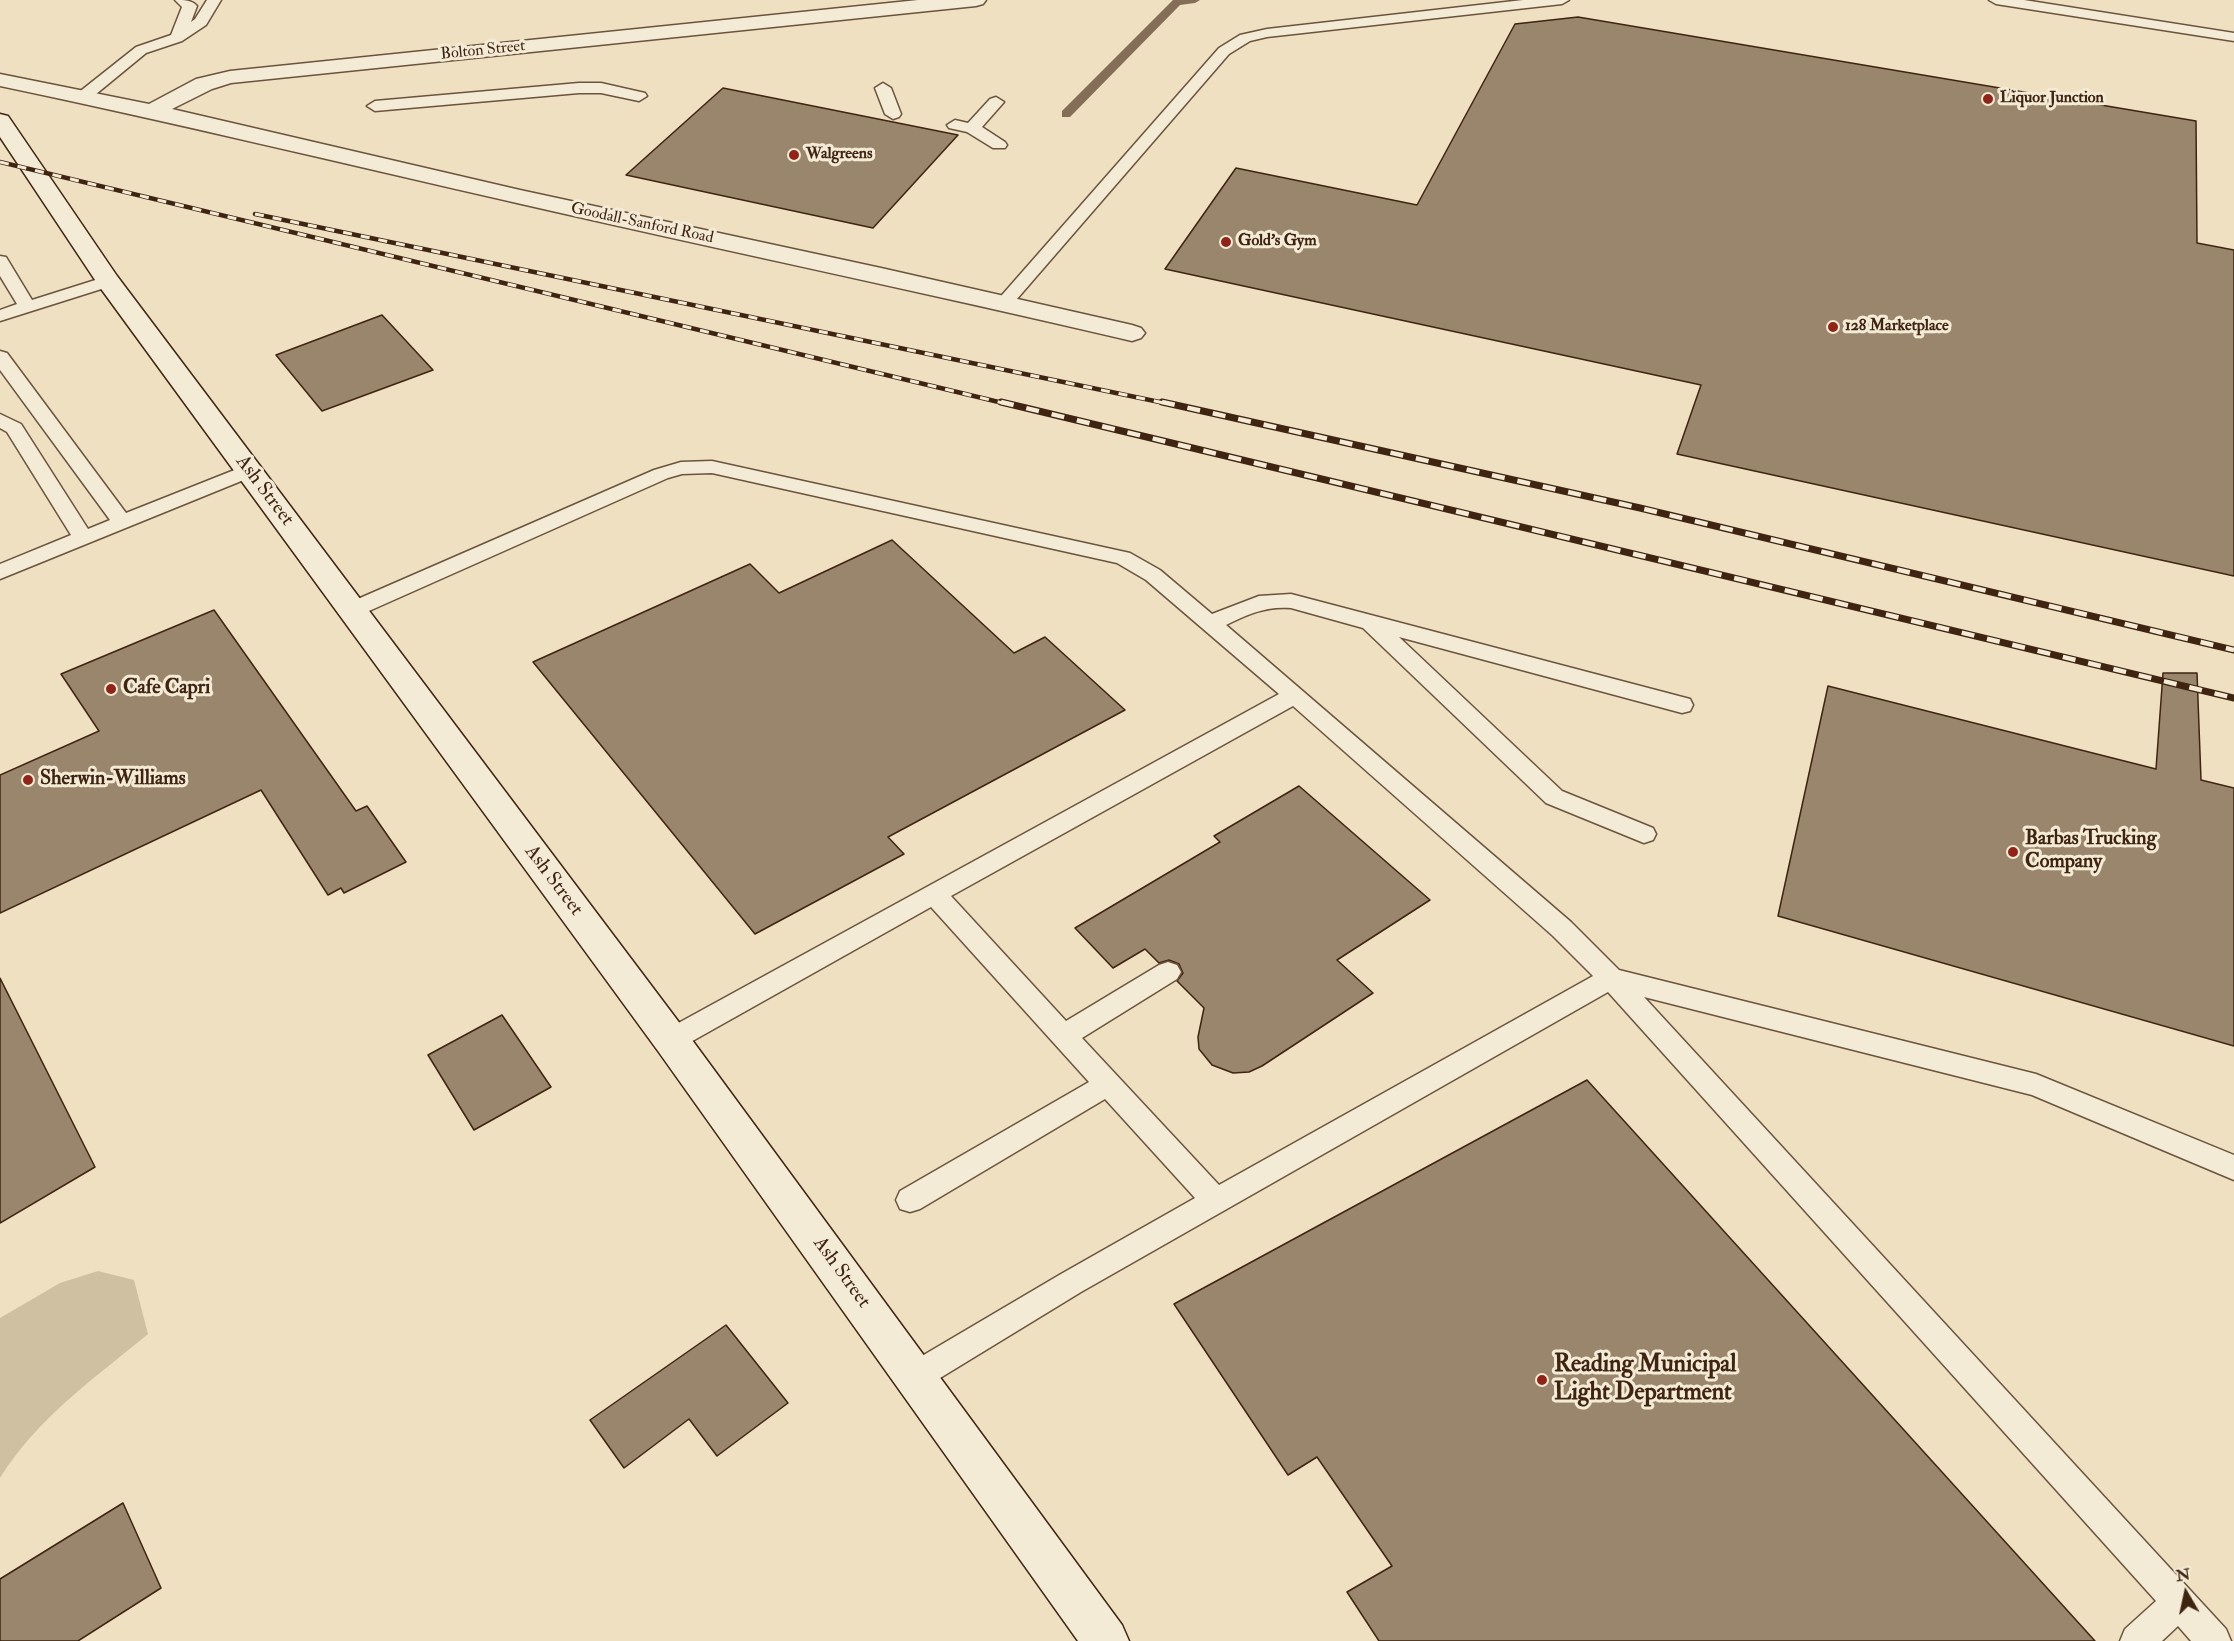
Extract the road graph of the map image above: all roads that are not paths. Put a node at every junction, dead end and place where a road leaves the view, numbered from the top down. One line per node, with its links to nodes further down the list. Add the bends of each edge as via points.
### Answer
1 (214, 0): 7 (lane, via 201,22)
2 (976, 0): 14 (street, Bolton Street, via 230,77 204,84)
3 (1562, 0): 22 (lane, via 1267,33 1236,42)
4 (1996, 0): 6 (lane)
5 (189, 2): 7 (lane)
6 (2234, 37)
7 (177, 38): 10 (lane, via 141,50)
8 (0, 80): 10 (street)
9 (883, 88): 15 (lane)
10 (84, 96): 14 (street)
11 (639, 96): 13 (lane, via 579,88)
12 (996, 102): 18 (lane)
13 (375, 106)
14 (152, 111): 22 (street, Goodall-Sanford Road)
15 (893, 114)
16 (0, 121): 21 (street, Ash Street)
17 (955, 125): 18 (lane)
18 (972, 128): 19 (lane)
19 (999, 145)
20 (0, 261): 23 (lane)
21 (108, 281): 23 (lane); 28 (street, Ash Street)
22 (1004, 303): 25 (street, Goodall-Sanford Road)
23 (28, 307): 24 (lane)
24 (0, 316)
25 (1132, 333)
26 (0, 357): 29 (lane)
27 (0, 420): 30 (lane, via 14,428)
28 (249, 471): 29 (lane); 32 (street, Ash Street)
29 (123, 523): 30 (lane)
30 (84, 539): 31 (lane)
31 (0, 572)
32 (352, 610): 34 (lane, via 661,474 702,466 1115,556 1146,570); 42 (street, Ash Street)
33 (1371, 622): 34 (lane, via 1276,600 1254,603); 36 (lane); 37 (lane, via 1554,797)
34 (1210, 624): 35 (lane)
35 (1295, 695): 38 (lane); 40 (lane, via 1562,930)
36 (1682, 705)
37 (1644, 834)
38 (934, 894): 41 (lane); 42 (lane)
39 (1168, 972): 41 (lane)
40 (1611, 978): 44 (lane, via 2036,1085); 46 (lane); 48 (lane)
41 (1064, 1036): 43 (lane)
42 (671, 1040): 47 (street, Ash Street)
43 (1108, 1084): 45 (lane); 46 (lane)
44 (2234, 1168)
45 (910, 1200)
46 (1216, 1202): 47 (lane)
47 (915, 1376): 49 (street, Ash Street)
48 (2179, 1602): 50 (lane); 51 (lane)
49 (1106, 1641)
50 (2136, 1641)
51 (2214, 1641)

